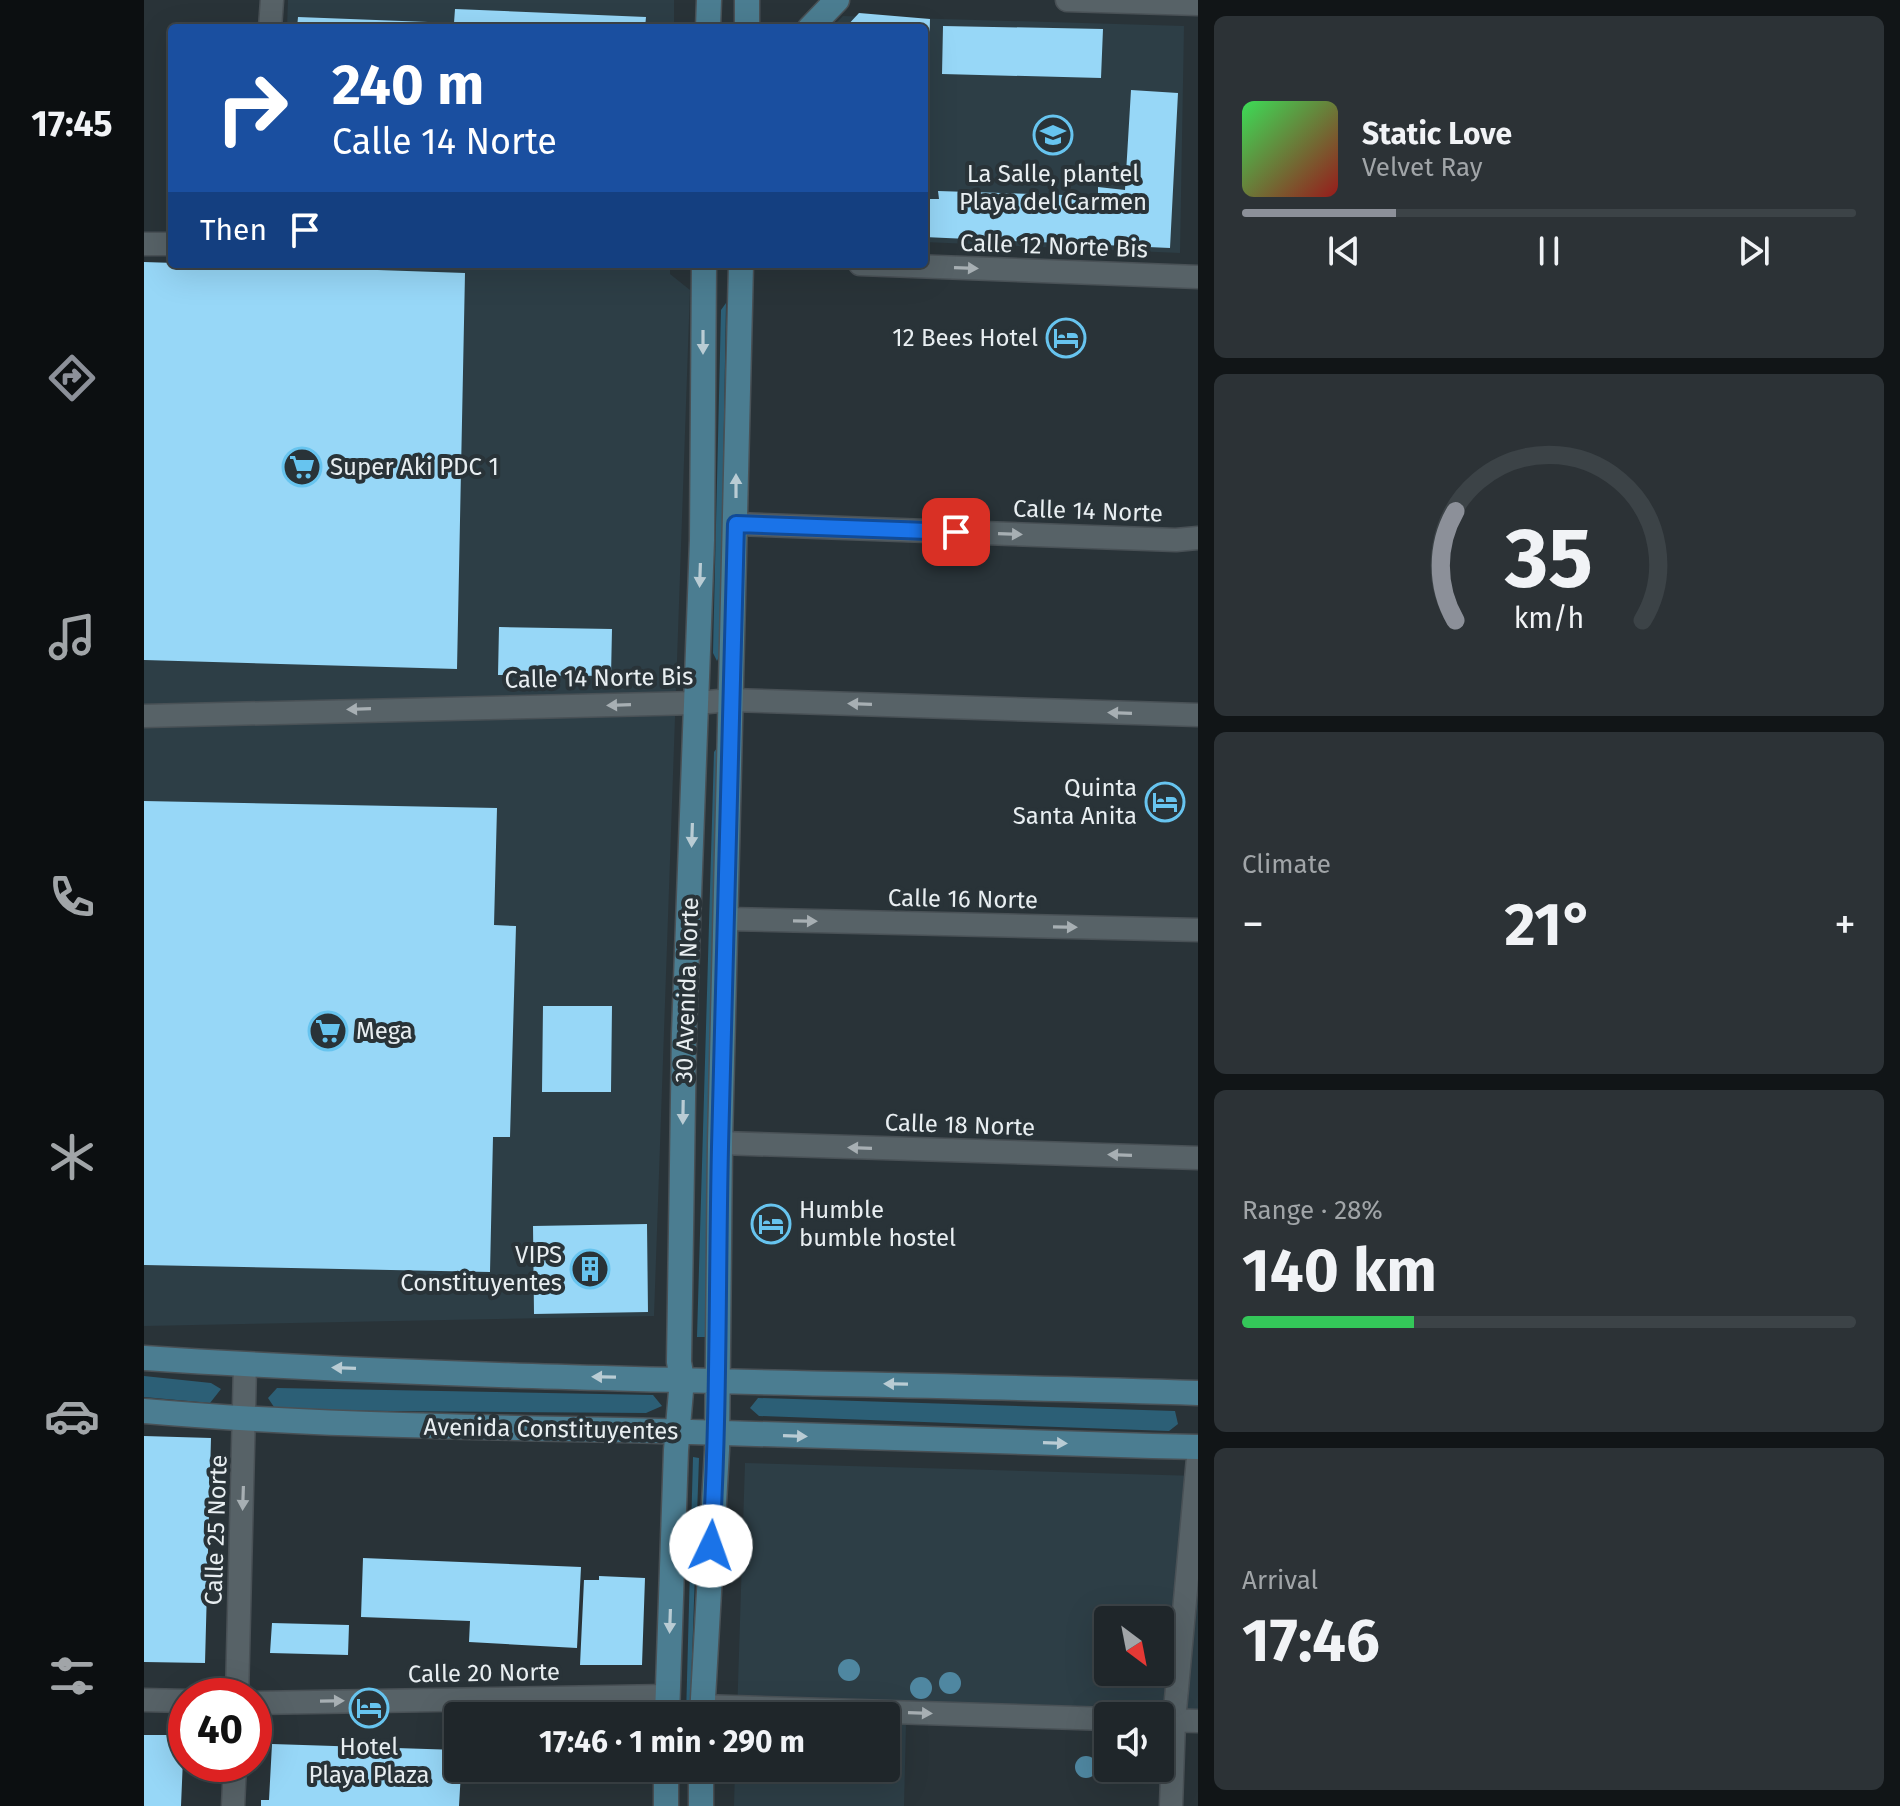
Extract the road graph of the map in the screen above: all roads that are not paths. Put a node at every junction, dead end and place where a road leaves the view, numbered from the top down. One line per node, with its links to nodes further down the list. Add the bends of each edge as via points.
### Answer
1 (272, 0): 7 (street)
2 (709, 0): 8 (street)
3 (747, 0): 9 (street)
4 (837, 0): 10 (street)
5 (1067, 0): 6 (street)
6 (1198, 4)
7 (270, 24)
8 (708, 24)
9 (747, 24)
10 (814, 24)
11 (144, 244): 12 (street)
12 (168, 244)
13 (928, 267): 16 (street, Calle 12 Norte Bis, one-way to 16)
14 (704, 268): 20 (street, 30 Avenida Norte, one-way to 20)
15 (741, 268): 17 (street, 30 Avenida Norte, one-way to 15)
16 (1198, 277)
17 (736, 524): 18 (street, Calle 14 Norte, one-way to 18); 19 (street, 30 Avenida Norte)
18 (1198, 538)
19 (731, 700): 20 (street, Calle 14 Norte Bis); 21 (street, Calle 14 Norte Bis, one-way to 19); 23 (street, 30 Avenida Norte)
20 (697, 703): 22 (street, Calle 14 Norte Bis, one-way to 22); 29 (street, 30 Avenida Norte, one-way to 29, via 684,1034)
21 (1198, 715)
22 (144, 716)
23 (727, 919): 24 (street, Calle 16 Norte, one-way to 24); 25 (street, 30 Avenida Norte)
24 (1198, 930)
25 (720, 1143): 26 (street, Calle 18 Norte, one-way to 25); 30 (street, 30 Avenida Norte)
26 (1198, 1158)
27 (144, 1358): 28 (street)
28 (245, 1365): 29 (street, one-way to 28); 33 (street, Calle 25 Norte)
29 (682, 1379): 30 (street); 34 (street, 30 Avenida Norte)
30 (718, 1380): 31 (street, one-way to 30); 35 (street, 30 Avenida Norte)
31 (1198, 1393)
32 (144, 1411): 33 (street, Avenida Constituyentes)
33 (245, 1420): 34 (street, Avenida Constituyentes); 38 (street, Calle 25 Norte, one-way to 38)
34 (679, 1432): 35 (street, Avenida Constituyentes); 41 (street, 30 Avenida Norte, one-way to 41)
35 (717, 1433): 36 (street, Avenida Constituyentes, one-way to 36); 42 (street, 30 Avenida Norte)
36 (1198, 1447)
37 (1198, 1458): 43 (street)
38 (238, 1678)
39 (144, 1700): 40 (street)
40 (168, 1701)
41 (667, 1702)
42 (702, 1702)
43 (1169, 1702)
44 (272, 1703): 45 (street, Calle 20 Norte, one-way to 45)
45 (444, 1704)
46 (900, 1715): 47 (street, one-way to 47)
47 (1094, 1719)
48 (1174, 1721): 49 (street)
49 (1198, 1721)
50 (234, 1782): 54 (street)
51 (666, 1782): 55 (street)
52 (701, 1782): 56 (street)
53 (1170, 1782): 57 (street)
54 (233, 1806)
55 (666, 1806)
56 (701, 1806)
57 (1171, 1806)

